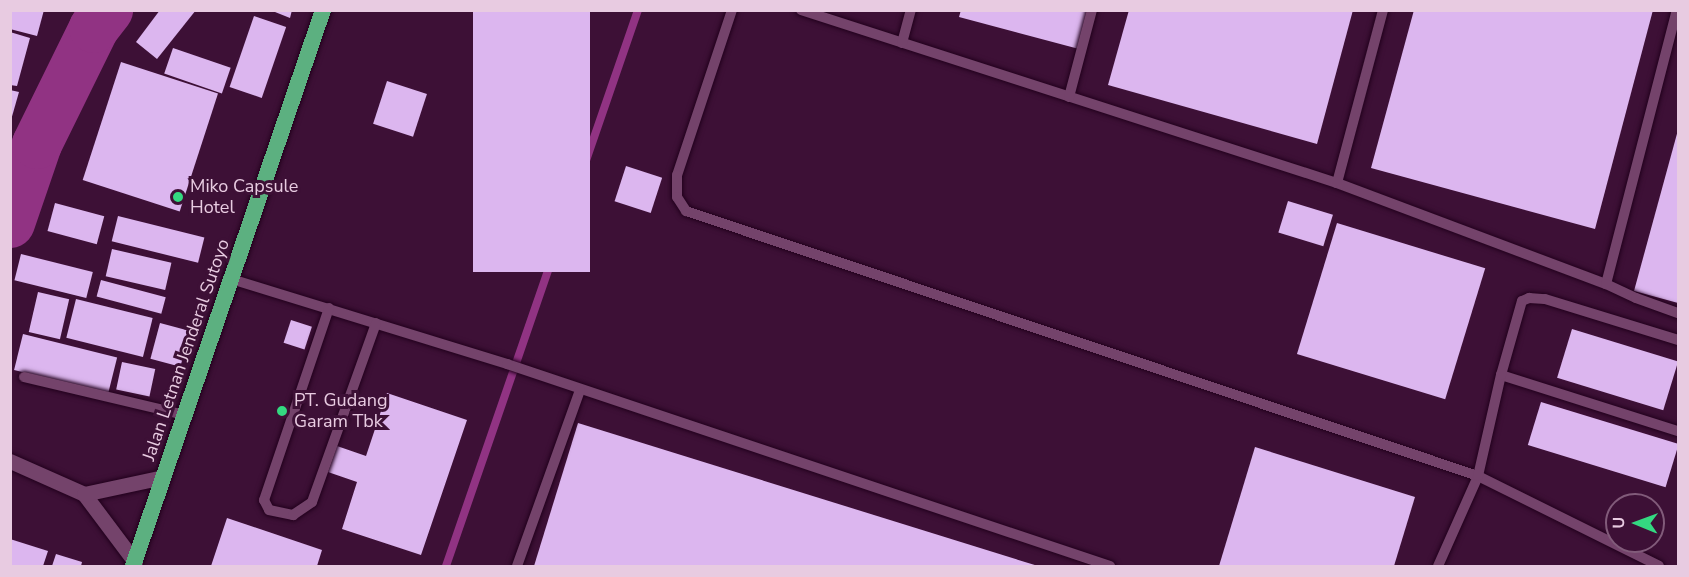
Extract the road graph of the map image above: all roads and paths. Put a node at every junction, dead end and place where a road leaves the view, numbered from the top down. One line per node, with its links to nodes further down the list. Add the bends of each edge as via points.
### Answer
1 (323, 10): 11 (highway, Jalan Letnan Jenderal Sutoyo)
2 (732, 10): 23 (lane, via 677,175 677,197 686,211)
3 (801, 10): 8 (lane)
4 (911, 10): 8 (lane)
5 (1092, 10): 9 (lane)
6 (1383, 10): 10 (lane)
7 (1677, 10): 12 (lane)
8 (902, 43): 9 (lane)
9 (1069, 97): 10 (lane)
10 (1337, 183): 12 (lane)
11 (231, 279): 13 (lane); 20 (highway, Jalan Letnan Jenderal Sutoyo)
12 (1606, 284): 14 (lane)
13 (329, 308): 15 (lane); 15 (lane, via 264,500 269,510 293,514 312,502)
14 (1678, 313)
15 (376, 323): 19 (lane)
16 (1678, 340): 17 (lane, via 1545,299 1529,298 1519,305)
17 (1500, 375): 21 (lane); 23 (lane)
18 (24, 377): 20 (lane)
19 (580, 390): 27 (lane); 28 (lane)
20 (184, 415): 24 (highway, Jalan Letnan Jenderal Sutoyo)
21 (1678, 431)
22 (13, 462): 25 (street)
23 (1478, 476): 29 (lane); 30 (lane)
24 (164, 477): 25 (street); 26 (highway, Jalan Letnan Jenderal Sutoyo)
25 (84, 494): 26 (street)
26 (134, 564)
27 (517, 567)
28 (1110, 567)
29 (1438, 567)
30 (1659, 567)

